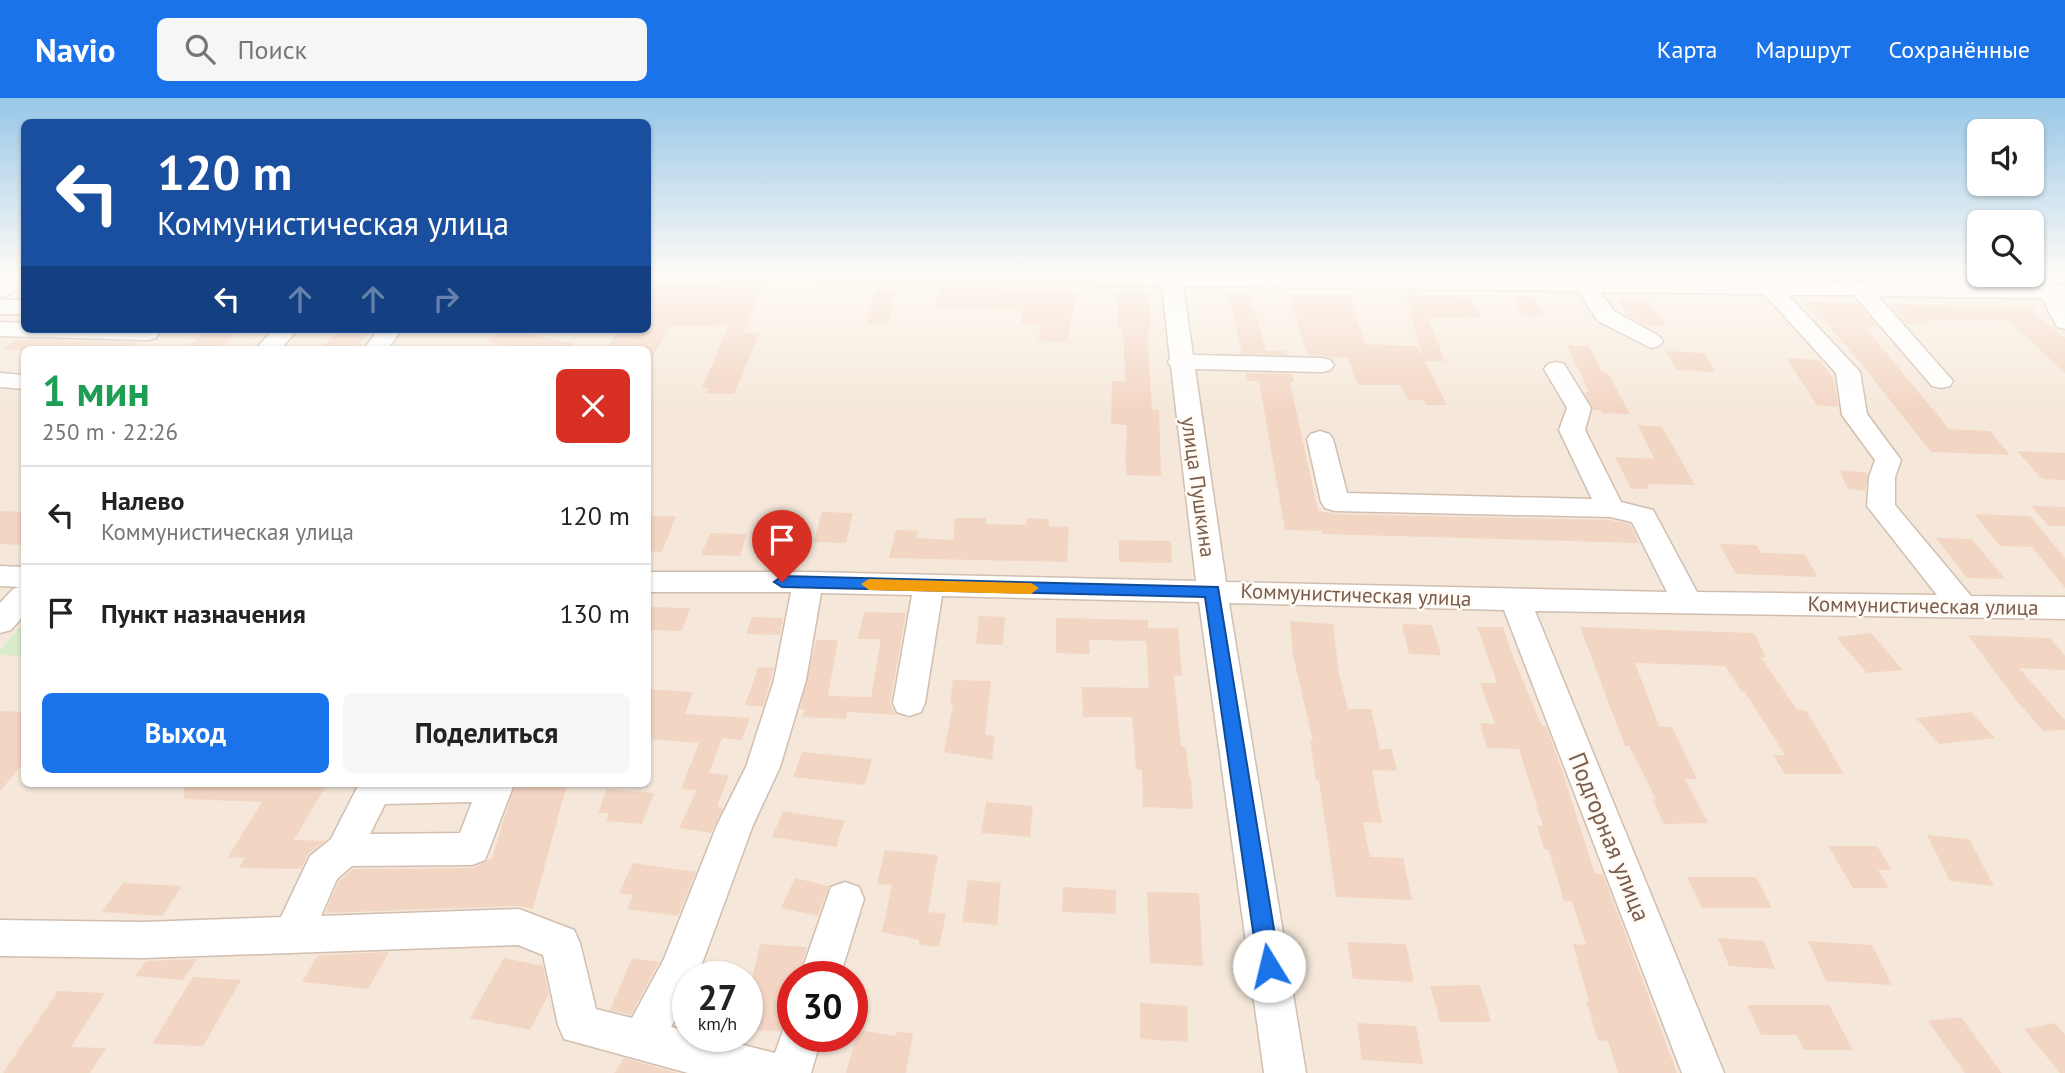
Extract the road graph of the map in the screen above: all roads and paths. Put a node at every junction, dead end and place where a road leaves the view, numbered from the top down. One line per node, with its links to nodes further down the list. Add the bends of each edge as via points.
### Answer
1 (1176, 320): 12 (street, улица Пушкина)
2 (1612, 320): 9 (street)
3 (1799, 320): 29 (street, via 1848,372 1856,415 1888,460 1881,506)
4 (1887, 320): 16 (street)
5 (0, 329): 6 (street)
6 (21, 329)
7 (148, 333): 10 (street)
8 (283, 333): 11 (street)
9 (1651, 341)
10 (130, 346)
11 (271, 346)
12 (1180, 362): 13 (street); 25 (street, улица Пушкина)
13 (1322, 365)
14 (1556, 369): 19 (street, via 1580,408 1572,430)
15 (0, 380): 17 (street)
16 (1941, 381)
17 (21, 382)
18 (1320, 439): 19 (street, via 1335,502)
19 (1610, 508): 28 (street, via 1643,516)
20 (0, 576): 21 (street)
21 (21, 577)
22 (651, 582): 23 (street, Коммунистическая улица)
23 (808, 582): 24 (street, Коммунистическая улица); 39 (street, via 790,680 764,767)
24 (928, 587): 25 (street, Коммунистическая улица); 32 (street)
25 (1212, 591): 27 (street, Коммунистическая улица); 43 (street, улица Пушкина)
26 (21, 599): 31 (street)
27 (1515, 600): 28 (street, Коммунистическая улица); 44 (street, Подгорная улица)
28 (1688, 603): 29 (street, Коммунистическая улица)
29 (1962, 606): 30 (street, Коммунистическая улица)
30 (2065, 608)
31 (0, 622)
32 (909, 703)
33 (376, 787): 34 (street); 34 (street, via 495,787 472,849)
34 (344, 850): 36 (street, via 323,868)
35 (845, 899): 38 (street)
36 (293, 935): 37 (street); 39 (street, via 519,927 561,943 579,1025)
37 (0, 938)
38 (825, 961)
39 (645, 1041): 41 (street)
40 (796, 1052): 42 (street)
41 (772, 1073)
42 (790, 1073)
43 (1286, 1073)
44 (1703, 1073)

